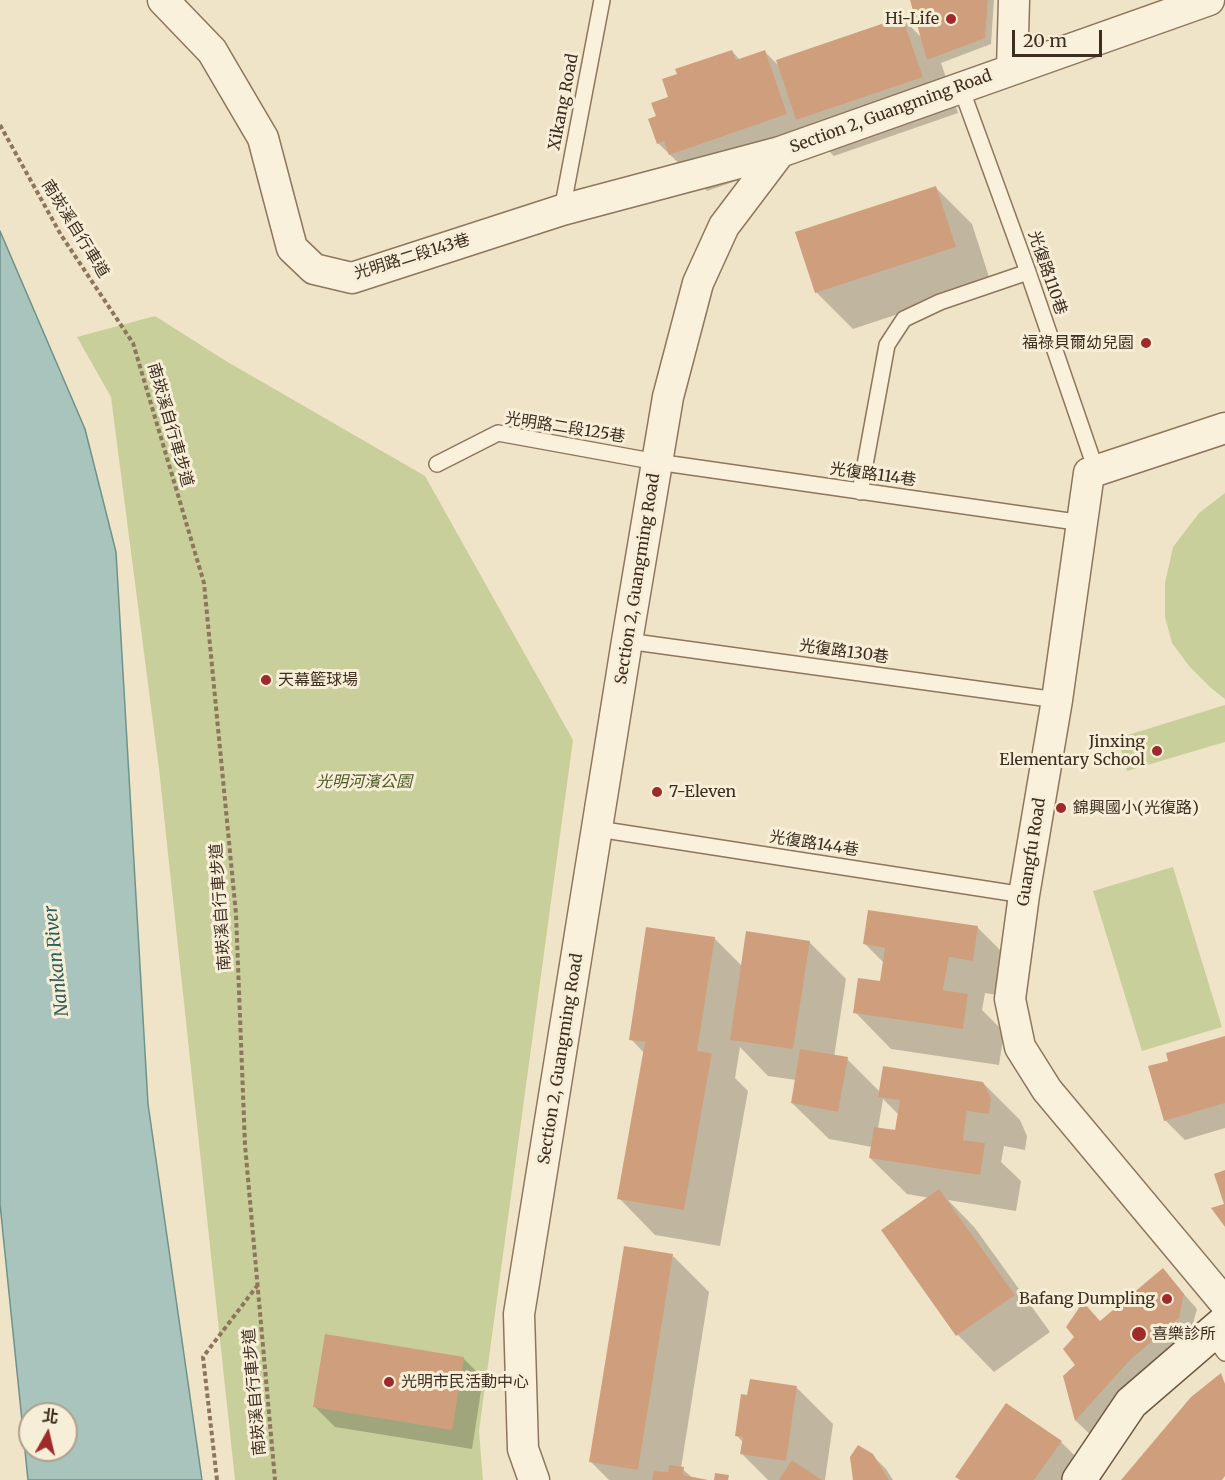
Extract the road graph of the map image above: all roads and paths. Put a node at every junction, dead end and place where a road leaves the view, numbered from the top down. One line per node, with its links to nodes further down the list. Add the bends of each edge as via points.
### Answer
1 (163, 0): 9 (street, 光明路二段143巷, via 212,51 263,138 291,248 314,269 352,278)
2 (602, 0): 9 (lane, Xikang Road)
3 (1014, 0): 5 (street)
4 (1209, 0): 5 (street, Section 2, Guangming Road)
5 (1012, 69): 6 (street, Section 2, Guangming Road)
6 (961, 88): 8 (street, Section 2, Guangming Road); 10 (lane, 光復路110巷)
7 (0, 125): 11 (path, 南崁溪自行車道, via 61,235)
8 (780, 152): 9 (street, 光明路二段143巷); 13 (street, Section 2, Guangming Road, via 724,226 698,283 668,397)
9 (562, 210)
10 (1028, 272): 15 (lane, 光復路110巷); 16 (lane, via 940,302 904,319 887,345)
11 (134, 343): 22 (path, 南崁溪自行車步道, via 204,583 236,914 245,1145)
12 (1225, 428): 15 (street)
13 (657, 462): 14 (lane, 光明路二段125巷, via 498,434); 16 (lane, 光復路114巷); 18 (street, Section 2, Guangming Road)
14 (437, 464)
15 (1096, 470): 17 (street, Guangfu Road, via 1089,473)
16 (861, 492): 17 (lane, 光復路114巷)
17 (1083, 523): 19 (street, Guangfu Road)
18 (627, 641): 19 (lane, 光復路130巷); 20 (street, Section 2, Guangming Road)
19 (1057, 700): 21 (street, Guangfu Road)
20 (598, 829): 21 (lane, 光復路144巷); 27 (street, Section 2, Guangming Road, via 519,1314 523,1449)
21 (1024, 895): 23 (street, Guangfu Road, via 1010,999 1020,1047 1047,1090)
22 (257, 1286): 25 (path, via 203,1357); 26 (path, 南崁溪自行車步道)
23 (1225, 1303)
24 (1220, 1336): 28 (street, via 1131,1402)
25 (218, 1480)
26 (274, 1480)
27 (534, 1480)
28 (1079, 1480)

